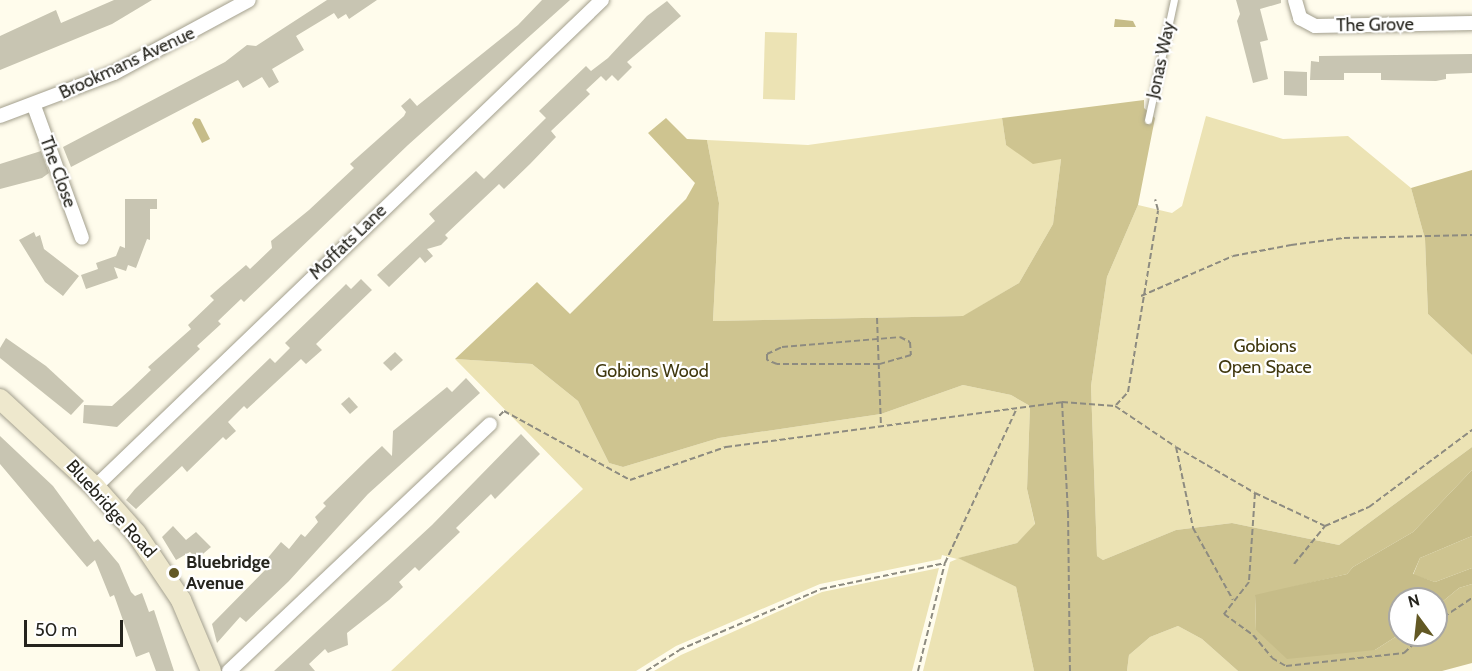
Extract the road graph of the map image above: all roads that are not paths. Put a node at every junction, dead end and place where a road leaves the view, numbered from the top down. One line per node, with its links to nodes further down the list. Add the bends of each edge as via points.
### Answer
1 (249, 0): 6 (street, Brookmans Avenue, via 114,73)
2 (603, 0): 12 (street, Moffats Lane)
3 (1174, 0): 8 (lane, Jonas Way)
4 (1295, 0): 5 (street, The Grove, via 1300,18 1315,26)
5 (1472, 23)
6 (34, 106): 7 (street, Brookmans Avenue); 9 (street, The Close)
7 (0, 116)
8 (1148, 120)
9 (82, 238)
10 (0, 399): 12 (street, Bluebridge Road)
11 (490, 424): 14 (street)
12 (95, 486): 13 (street, Bluebridge Road, via 160,566 194,625)
13 (211, 671)
14 (229, 671)

